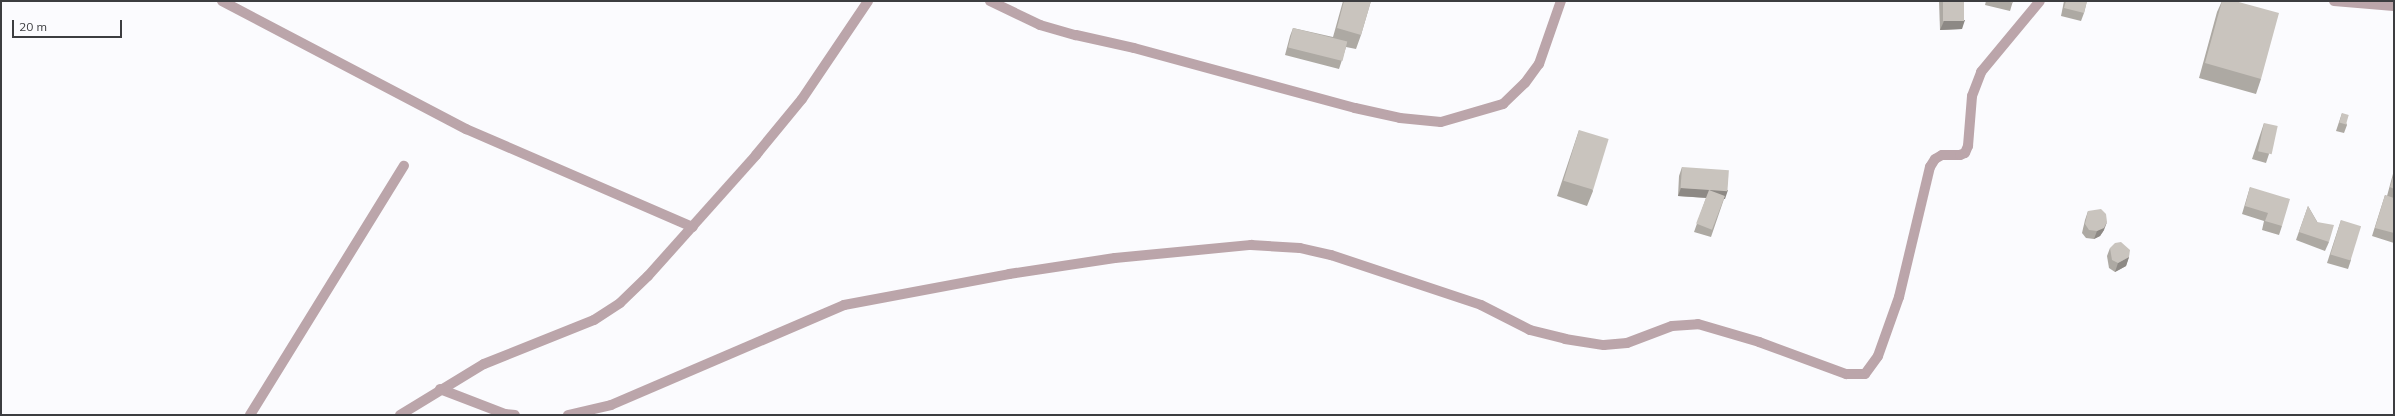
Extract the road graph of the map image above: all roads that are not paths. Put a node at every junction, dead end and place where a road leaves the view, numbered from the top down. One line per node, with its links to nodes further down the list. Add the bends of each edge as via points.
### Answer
1 (222, 1): 9 (street, via 466,129)
2 (868, 1): 9 (street, via 802,99)
3 (990, 1): 4 (street, via 1040,24 1076,35 1134,48 1355,108 1400,118 1441,122 1503,104 1525,83 1539,64)
4 (1561, 1)
5 (2040, 1): 14 (street, via 1981,72 1972,96 1968,146 1965,152 1960,155 1942,155 1935,159 1930,167 1899,297 1878,356 1865,374 1846,374 1759,342 1698,324 1672,326 1627,343 1604,345 1564,339 1530,330 1481,304 1331,255 1300,248 1251,245 1107,260 1009,274 844,305 612,405)
6 (2334, 1): 7 (street)
7 (2394, 6)
8 (404, 166): 11 (street)
9 (693, 227): 10 (street, via 620,303 594,320 484,364)
10 (440, 389): 12 (street); 13 (street, via 505,414)
11 (250, 415)
12 (400, 415)
13 (515, 415)
14 (568, 415)

